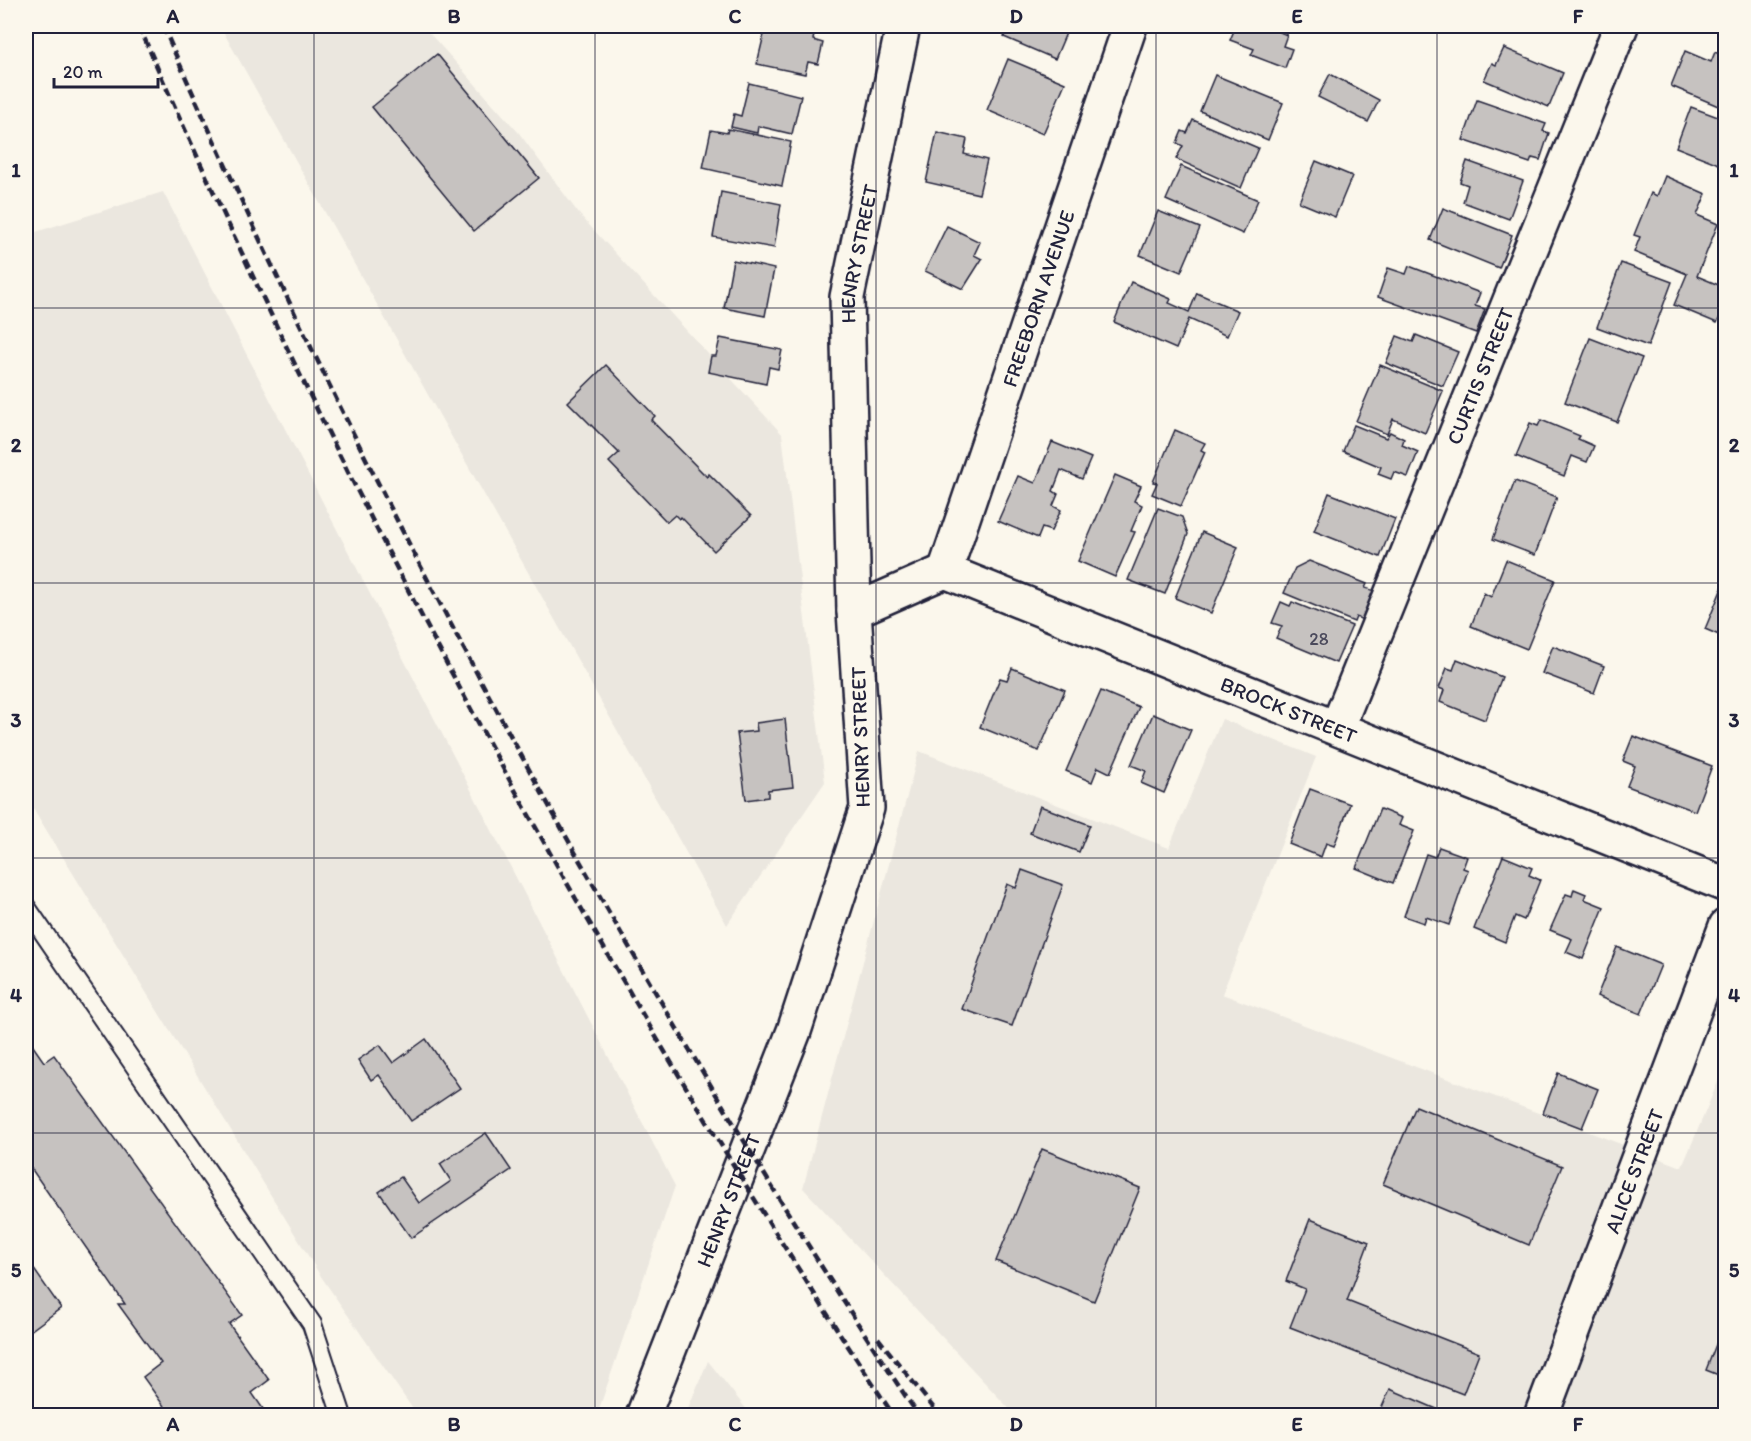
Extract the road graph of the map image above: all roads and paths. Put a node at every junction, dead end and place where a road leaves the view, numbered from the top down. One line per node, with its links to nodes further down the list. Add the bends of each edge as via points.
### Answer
1 (903, 26): 5 (street, HENRY STREET, via 847,297)
2 (1130, 26): 4 (street, FREEBORN AVENUE)
3 (1621, 26): 6 (street, CURTIS STREET)
4 (945, 570): 5 (street); 6 (street, BROCK STREET)
5 (854, 611): 11 (street, HENRY STREET, via 867,808 794,1031)
6 (1337, 728): 7 (street, BROCK STREET)
7 (1725, 885)
8 (26, 907): 10 (lane, via 312,1324)
9 (1725, 926): 12 (street, ALICE STREET)
10 (342, 1416)
11 (643, 1416)
12 (1541, 1416)

